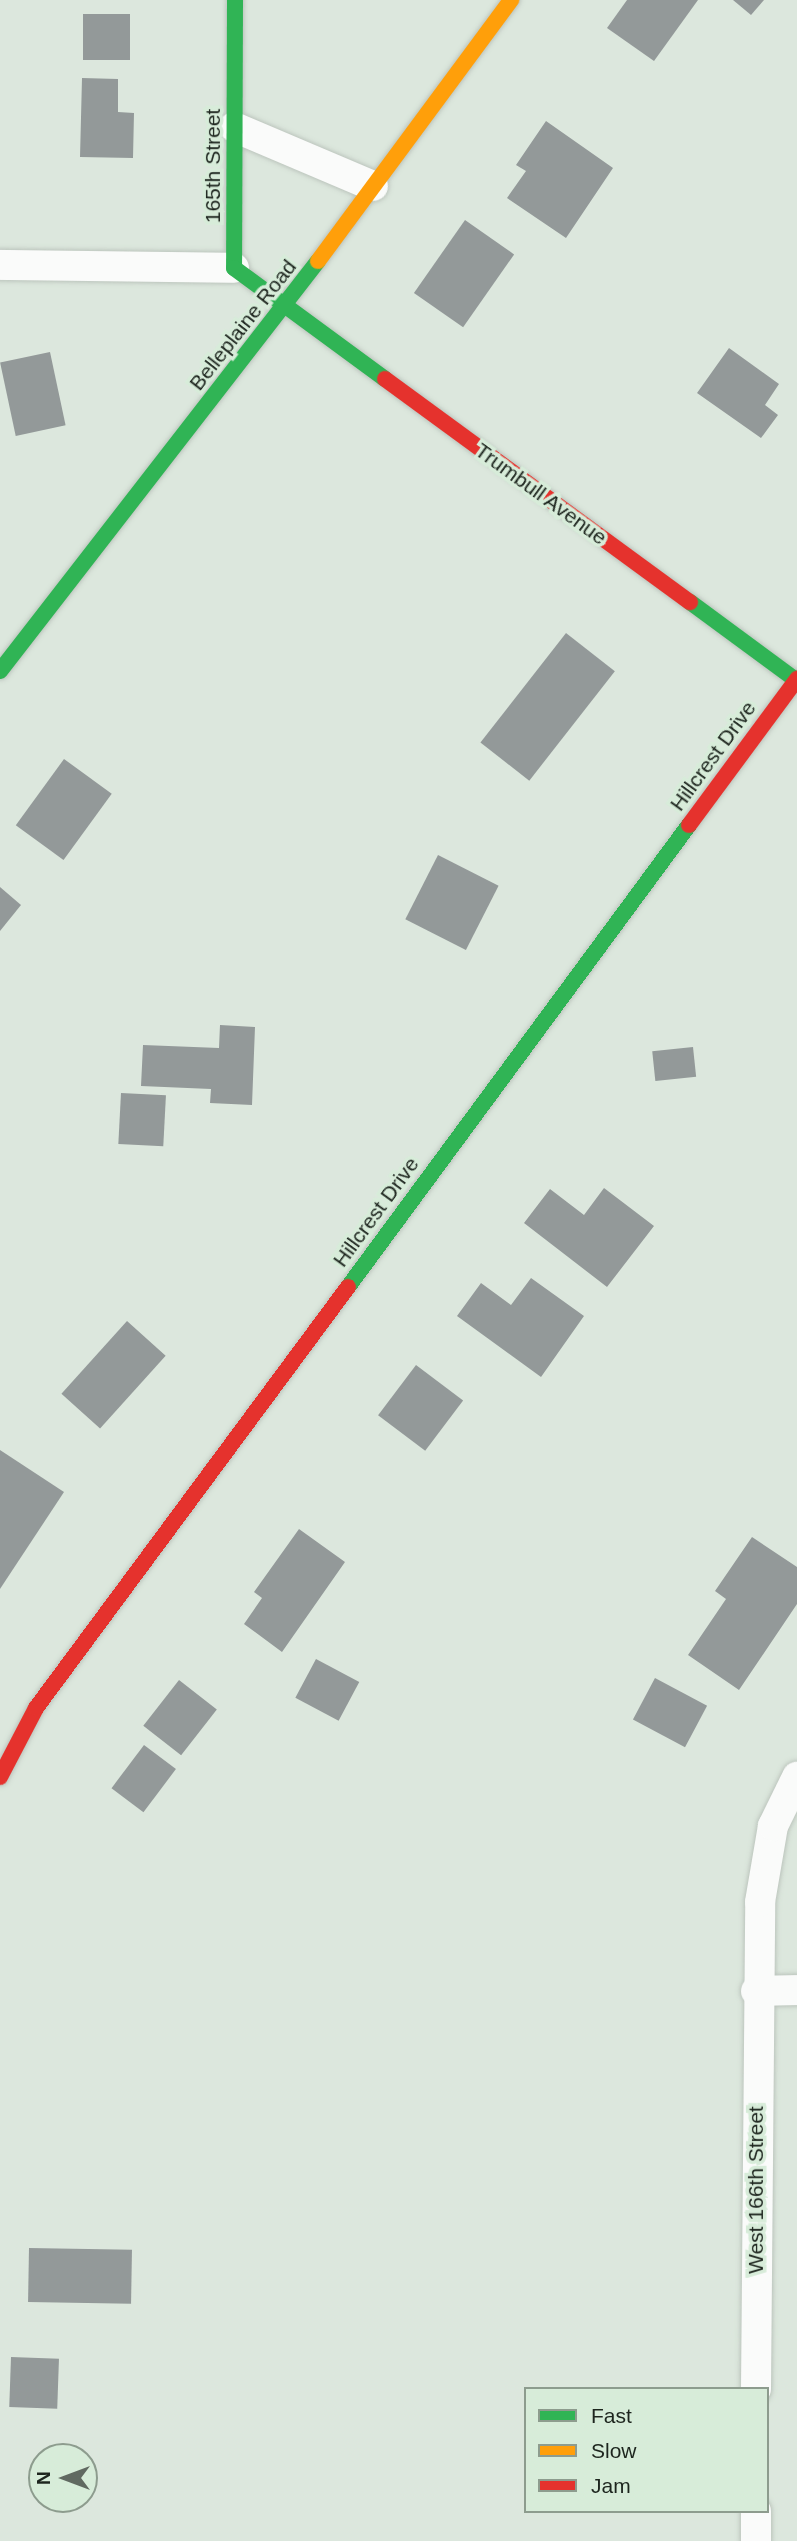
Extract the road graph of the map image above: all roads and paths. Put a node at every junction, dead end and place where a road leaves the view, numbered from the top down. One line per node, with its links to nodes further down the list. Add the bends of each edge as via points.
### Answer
1 (235, 0): 3 (street, 165th Street)
2 (511, 0): 4 (street, Belleplaine Road)
3 (234, 127): 4 (street); 6 (street, 165th Street)
4 (373, 186): 7 (street, Belleplaine Road)
5 (0, 265): 6 (street)
6 (234, 268): 7 (street)
7 (284, 307): 8 (street, Belleplaine Road); 9 (street, Trumbull Avenue)
8 (0, 671)
9 (796, 680): 10 (street, Hillcrest Drive, via 36,1708)
10 (0, 1777)
11 (797, 1777): 13 (street, West 166th Street, via 773,1826 760,1902)
12 (797, 1990): 13 (street)
13 (756, 1991): 14 (street, West 166th Street)
14 (756, 2387)
15 (756, 2513): 16 (street)
16 (756, 2541)

